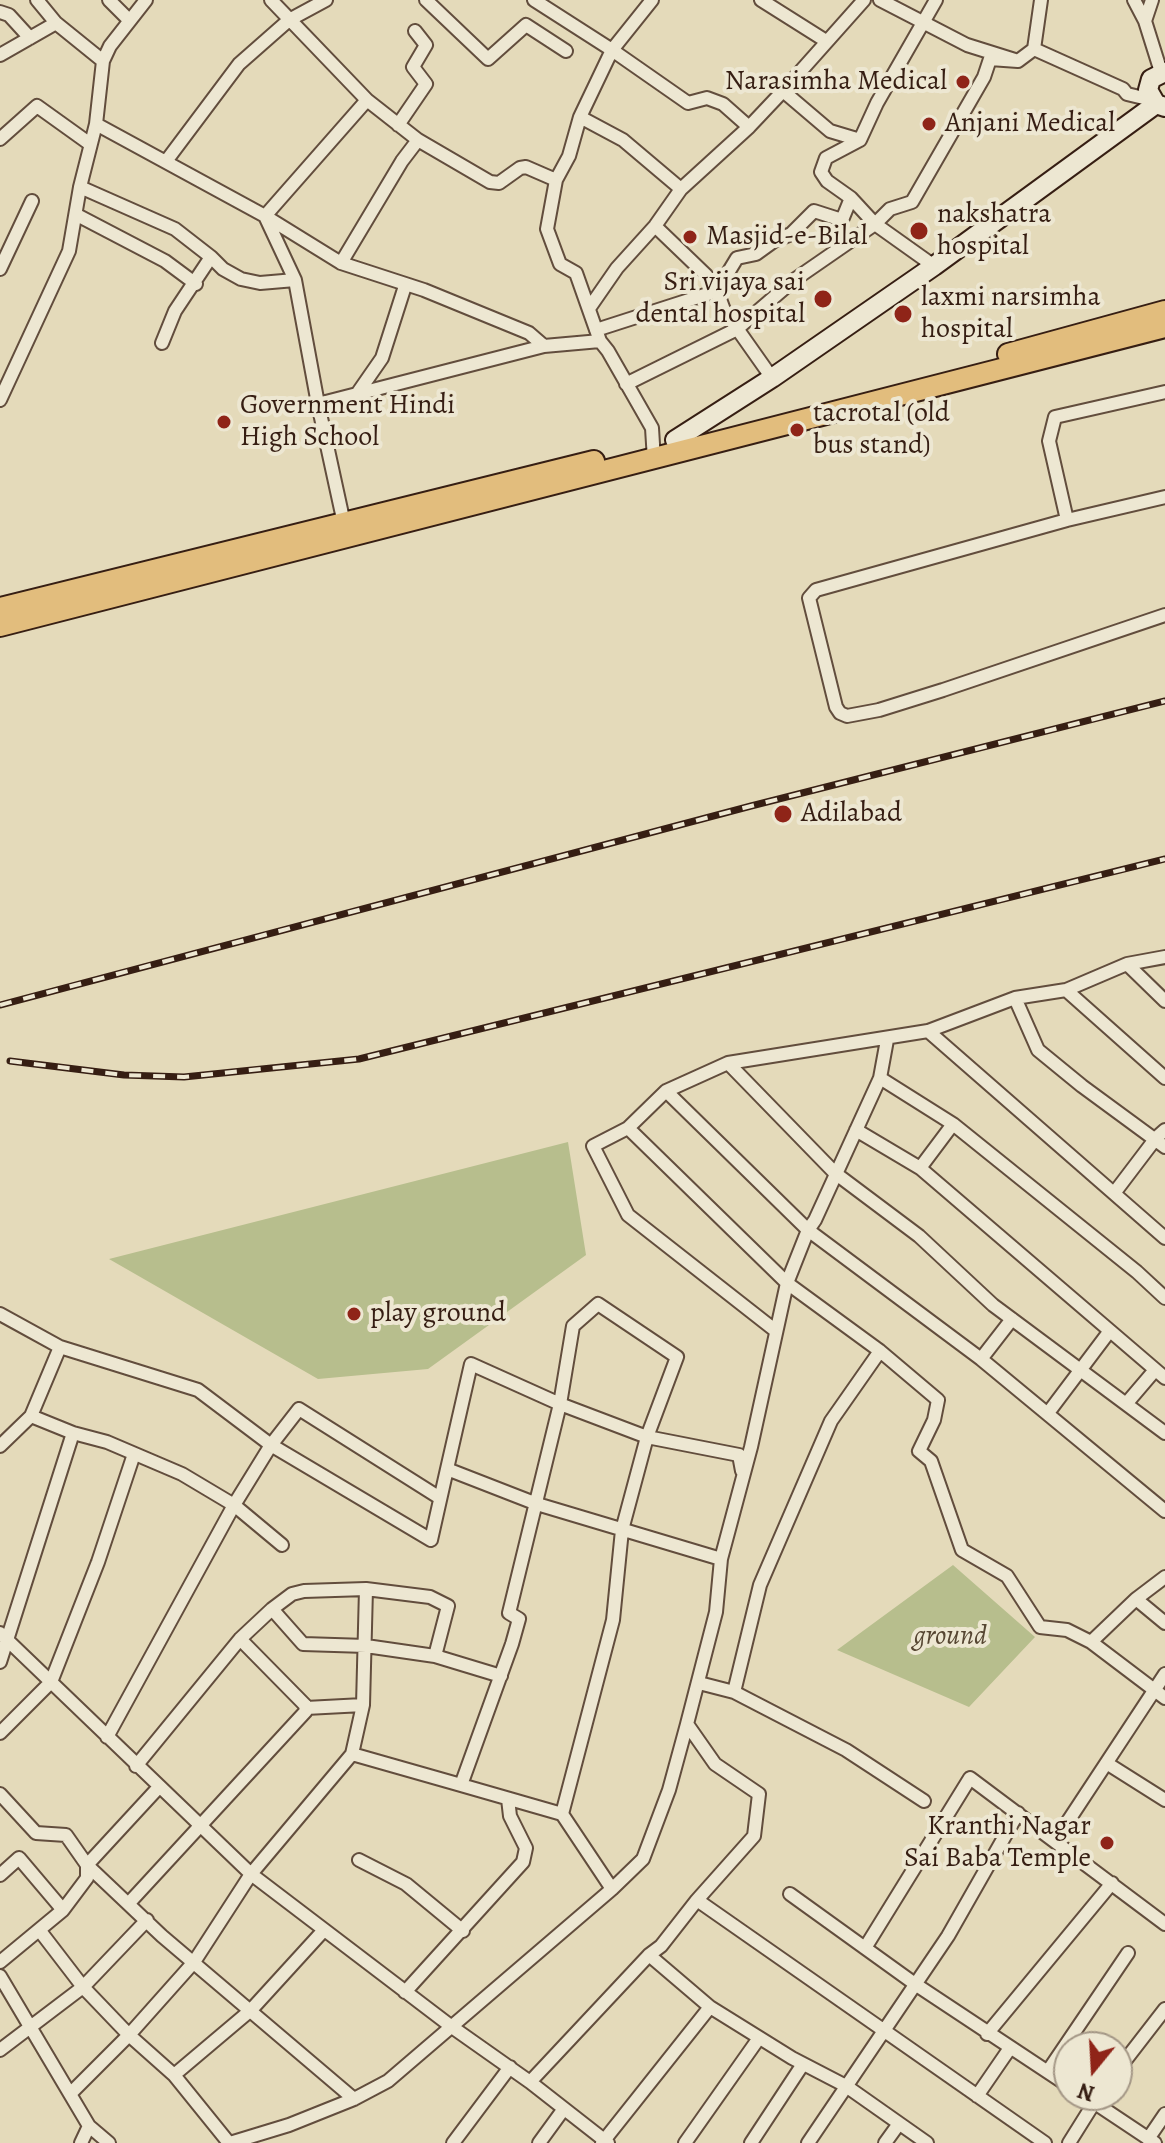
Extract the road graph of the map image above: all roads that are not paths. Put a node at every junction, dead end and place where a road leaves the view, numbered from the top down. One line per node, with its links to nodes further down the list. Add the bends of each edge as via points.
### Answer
1 (37, 0): 21 (street)
2 (109, 0): 17 (street)
3 (146, 0): 17 (street)
4 (271, 0): 18 (street)
5 (326, 0): 18 (street)
6 (426, 0): 27 (street, via 488,59 526,25)
7 (534, 0): 26 (street)
8 (652, 0): 26 (street)
9 (761, 0): 24 (street)
10 (864, 0): 24 (street)
11 (880, 0): 20 (street)
12 (936, 0): 20 (street)
13 (1041, 0): 25 (street)
14 (1134, 0): 19 (street)
15 (1152, 0): 19 (street)
16 (0, 12): 23 (street)
17 (129, 20): 29 (street)
18 (289, 20): 33 (street); 43 (street, via 239,64)
19 (1145, 21): 31 (street)
20 (924, 22): 30 (street, via 967,45); 41 (street)
21 (56, 23): 23 (street); 29 (street)
22 (415, 31): 37 (street, via 426,45 413,67 426,84)
23 (30, 38): 28 (street)
24 (826, 41): 32 (street)
25 (1034, 49): 30 (street); 34 (street, via 1127,94)
26 (612, 50): 35 (street); 38 (street, via 688,103 707,98 723,104)
27 (566, 51)
28 (0, 55)
29 (103, 61): 36 (street)
30 (1018, 61): 51 (street, via 990,59 912,202 890,209)
31 (1163, 72): 34 (main road, via 1148,84)
32 (783, 91): 38 (street); 41 (street, via 830,131)
33 (367, 100): 37 (street); 50 (street)
34 (1158, 103): 55 (main road)
35 (580, 117): 44 (street); 46 (street, via 623,140)
36 (96, 124): 42 (street); 43 (street)
37 (398, 125): 40 (street)
38 (749, 127): 46 (street)
39 (0, 139): 42 (street, via 37,106)
40 (418, 140): 44 (street, via 490,182 499,183 526,167); 54 (street)
41 (860, 140): 47 (street, via 826,158 821,172)
42 (90, 144): 45 (street)
43 (167, 160): 50 (street)
44 (556, 180): 61 (street, via 547,229 560,264 576,273)
45 (80, 187): 49 (street); 53 (street, via 175,229)
46 (681, 189): 52 (street)
47 (851, 198): 51 (street); 60 (street, via 842,220 814,211 791,234 756,254 737,258)
48 (32, 201): 56 (street)
49 (77, 215): 58 (street, via 165,261); 72 (street, via 69,251)
50 (265, 216): 54 (street); 57 (street)
51 (875, 224): 55 (street); 64 (street, via 794,280)
52 (655, 226): 60 (street); 61 (street)
53 (211, 257): 57 (street, via 241,279); 58 (street)
54 (341, 263): 59 (street)
55 (934, 266): 68 (main road)
56 (0, 269)
57 (295, 280): 73 (street)
58 (196, 284): 66 (street, via 175,311)
59 (405, 286): 67 (street, via 529,333); 71 (street, via 382,358)
60 (717, 291): 64 (street); 65 (street)
61 (590, 307): 65 (street)
62 (1165, 311): 74 (main road)
63 (1165, 327): 75 (main road)
64 (737, 329): 68 (street); 69 (street)
65 (598, 335): 67 (street); 69 (street)
66 (162, 343)
67 (544, 346): 71 (street)
68 (772, 378): 74 (main road)
69 (626, 384): 75 (street, via 652,428)
70 (1165, 392): 77 (street, via 1055,417 1049,441)
71 (357, 394): 73 (street)
72 (0, 400)
73 (318, 404): 78 (street)
74 (675, 440): 75 (main road)
75 (654, 453): 78 (main road)
76 (1165, 497): 77 (street)
77 (1067, 520): 80 (street, via 816,590 809,601 837,710 852,716 879,710)
78 (345, 530): 79 (main road); 81 (main road)
79 (0, 608)
80 (1165, 615)
81 (0, 626)
82 (1165, 957): 83 (street)
83 (1127, 964): 84 (street); 86 (street)
84 (1066, 990): 85 (street); 91 (street)
85 (1015, 998): 87 (street); 96 (street, via 1038,1050)
86 (1165, 1001)
87 (928, 1031): 88 (street); 99 (street)
88 (887, 1040): 89 (street, via 845,1042); 90 (street)
89 (728, 1063): 92 (street); 98 (street)
90 (880, 1078): 93 (street); 95 (street)
91 (1165, 1078)
92 (666, 1091): 94 (street); 100 (street)
93 (953, 1124): 97 (street); 103 (street)
94 (628, 1128): 102 (street); 106 (street, via 593,1146 628,1215)
95 (856, 1130): 97 (street); 98 (street)
96 (1162, 1138): 99 (street)
97 (920, 1168): 107 (street)
98 (835, 1173): 100 (street); 105 (street, via 919,1236)
99 (1115, 1192): 101 (street)
100 (808, 1230): 102 (street); 110 (street)
101 (1165, 1238)
102 (787, 1283): 106 (street); 109 (street)
103 (1165, 1298)
104 (0, 1314): 108 (street)
105 (1012, 1319): 110 (street); 111 (street)
106 (776, 1331): 124 (street)
107 (1109, 1332): 111 (street); 112 (street)
108 (60, 1347): 116 (street); 120 (street, via 198,1390)
109 (880, 1351): 139 (street, via 938,1400 919,1451 931,1461 960,1547 1007,1576 1040,1627 1067,1630); 147 (street, via 831,1421 760,1585)
110 (981, 1359): 115 (street)
111 (1081, 1369): 114 (street); 115 (street)
112 (1160, 1374): 114 (street)
113 (560, 1404): 119 (street); 119 (street, via 573,1326 598,1304 677,1357); 123 (street, via 471,1364); 126 (street)
114 (1126, 1404): 118 (street)
115 (1048, 1413): 128 (street)
116 (31, 1416): 117 (street); 121 (street)
117 (73, 1433): 122 (street); 137 (street)
118 (1165, 1433)
119 (647, 1437): 124 (street, via 739,1455); 129 (street)
120 (271, 1445): 125 (street, via 299,1409); 125 (street, via 431,1540); 127 (street)
121 (0, 1446)
122 (134, 1454): 127 (street); 145 (street)
123 (447, 1469): 125 (street); 126 (street)
124 (743, 1478): 131 (street)
125 (440, 1498)
126 (537, 1504): 129 (street); 144 (street, via 509,1613 519,1619)
127 (234, 1505): 130 (street); 153 (street)
128 (1165, 1511)
129 (622, 1530): 131 (street); 164 (street, via 613,1620)
130 (282, 1545)
131 (721, 1559): 146 (street, via 716,1612)
132 (1165, 1577): 134 (street)
133 (366, 1589): 135 (street, via 304,1591); 140 (street); 141 (street, via 430,1597 448,1606)
134 (1136, 1599): 136 (street); 139 (street)
135 (272, 1609): 138 (street); 140 (street, via 303,1644)
136 (1165, 1623)
137 (4, 1638): 142 (street); 145 (street)
138 (240, 1639): 150 (street); 156 (street)
139 (1091, 1642): 148 (street)
140 (366, 1646): 141 (street); 149 (street)
141 (435, 1656): 144 (street)
142 (0, 1662)
143 (1165, 1674): 148 (street)
144 (501, 1676): 157 (street)
145 (51, 1682): 152 (street); 153 (street)
146 (699, 1683): 147 (street); 151 (street)
147 (734, 1692): 162 (street, via 846,1750)
148 (1160, 1694): 155 (street)
149 (363, 1705): 150 (street); 154 (street)
150 (306, 1708): 165 (street)
151 (687, 1724): 172 (street, via 643,1859); 174 (street, via 715,1764 759,1794 754,1836)
152 (0, 1733)
153 (107, 1737): 156 (street)
154 (352, 1754): 157 (street); 169 (street)
155 (1108, 1764): 161 (street); 166 (street)
156 (136, 1766): 158 (street)
157 (461, 1785): 160 (street)
158 (159, 1787): 165 (street); 168 (street)
159 (0, 1794): 168 (street, via 36,1833 66,1835)
160 (508, 1799): 164 (street); 181 (street, via 526,1855)
161 (1165, 1800)
162 (924, 1801)
163 (1018, 1813): 166 (street); 182 (street, via 970,1778); 188 (street)
164 (562, 1814): 172 (street)
165 (199, 1825): 169 (street); 175 (street)
166 (1055, 1841): 171 (street)
167 (359, 1860): 181 (street, via 406,1884)
168 (87, 1865): 175 (street); 176 (street, via 87,1878)
169 (251, 1874): 179 (street); 186 (street)
170 (0, 1875): 176 (street, via 19,1858)
171 (1112, 1883): 178 (street); 197 (street)
172 (612, 1889): 195 (street)
173 (790, 1894): 182 (street)
174 (697, 1900): 184 (street); 196 (street)
175 (129, 1903): 177 (street)
176 (63, 1910): 180 (street)
177 (147, 1920): 186 (street); 189 (street)
178 (1165, 1924)
179 (324, 1930): 190 (street); 193 (street)
180 (40, 1931): 185 (street); 189 (street)
181 (463, 1931): 190 (street)
182 (865, 1948): 188 (street)
183 (1128, 1953): 205 (street)
184 (649, 1955): 191 (street); 208 (street)
185 (0, 1962)
186 (194, 1962): 193 (street); 198 (street)
187 (0, 1976): 194 (street)
188 (915, 1984): 196 (street); 197 (street)
189 (83, 1987): 194 (street); 198 (street)
190 (405, 1992): 195 (street)
191 (710, 2007): 199 (street); 220 (street)
192 (1165, 2009): 202 (street)
193 (251, 2010): 206 (street); 212 (street)
194 (32, 2027): 201 (street); 210 (street)
195 (452, 2027): 204 (street); 212 (street, via 388,2081)
196 (883, 2031): 209 (street); 211 (street)
197 (987, 2034): 200 (street)
198 (129, 2035): 206 (street); 210 (street)
199 (759, 2038): 203 (street); 226 (street)
200 (1010, 2048): 205 (street); 211 (street)
201 (0, 2050)
202 (1133, 2050)
203 (803, 2064): 209 (street); 227 (street)
204 (510, 2067): 208 (street); 224 (street)
205 (1048, 2071): 207 (street)
206 (174, 2075): 223 (street)
207 (1053, 2075)
208 (530, 2082): 213 (street)
209 (846, 2086): 217 (street); 228 (street)
210 (71, 2093): 218 (street)
211 (977, 2096): 231 (street)
212 (354, 2099): 223 (street)
213 (563, 2110): 220 (street); 225 (street)
214 (1085, 2111): 232 (street)
215 (1111, 2111): 219 (street)
216 (1165, 2114): 219 (street)
217 (898, 2125): 229 (street); 230 (street)
218 (89, 2126): 221 (street); 222 (street)
219 (1152, 2141)
220 (605, 2142)
221 (81, 2143)
222 (109, 2143)
223 (229, 2143)
224 (453, 2143)
225 (539, 2143)
226 (685, 2143)
227 (751, 2143)
228 (808, 2143)
229 (885, 2143)
230 (927, 2143)
231 (1045, 2143)
232 (1069, 2143)

